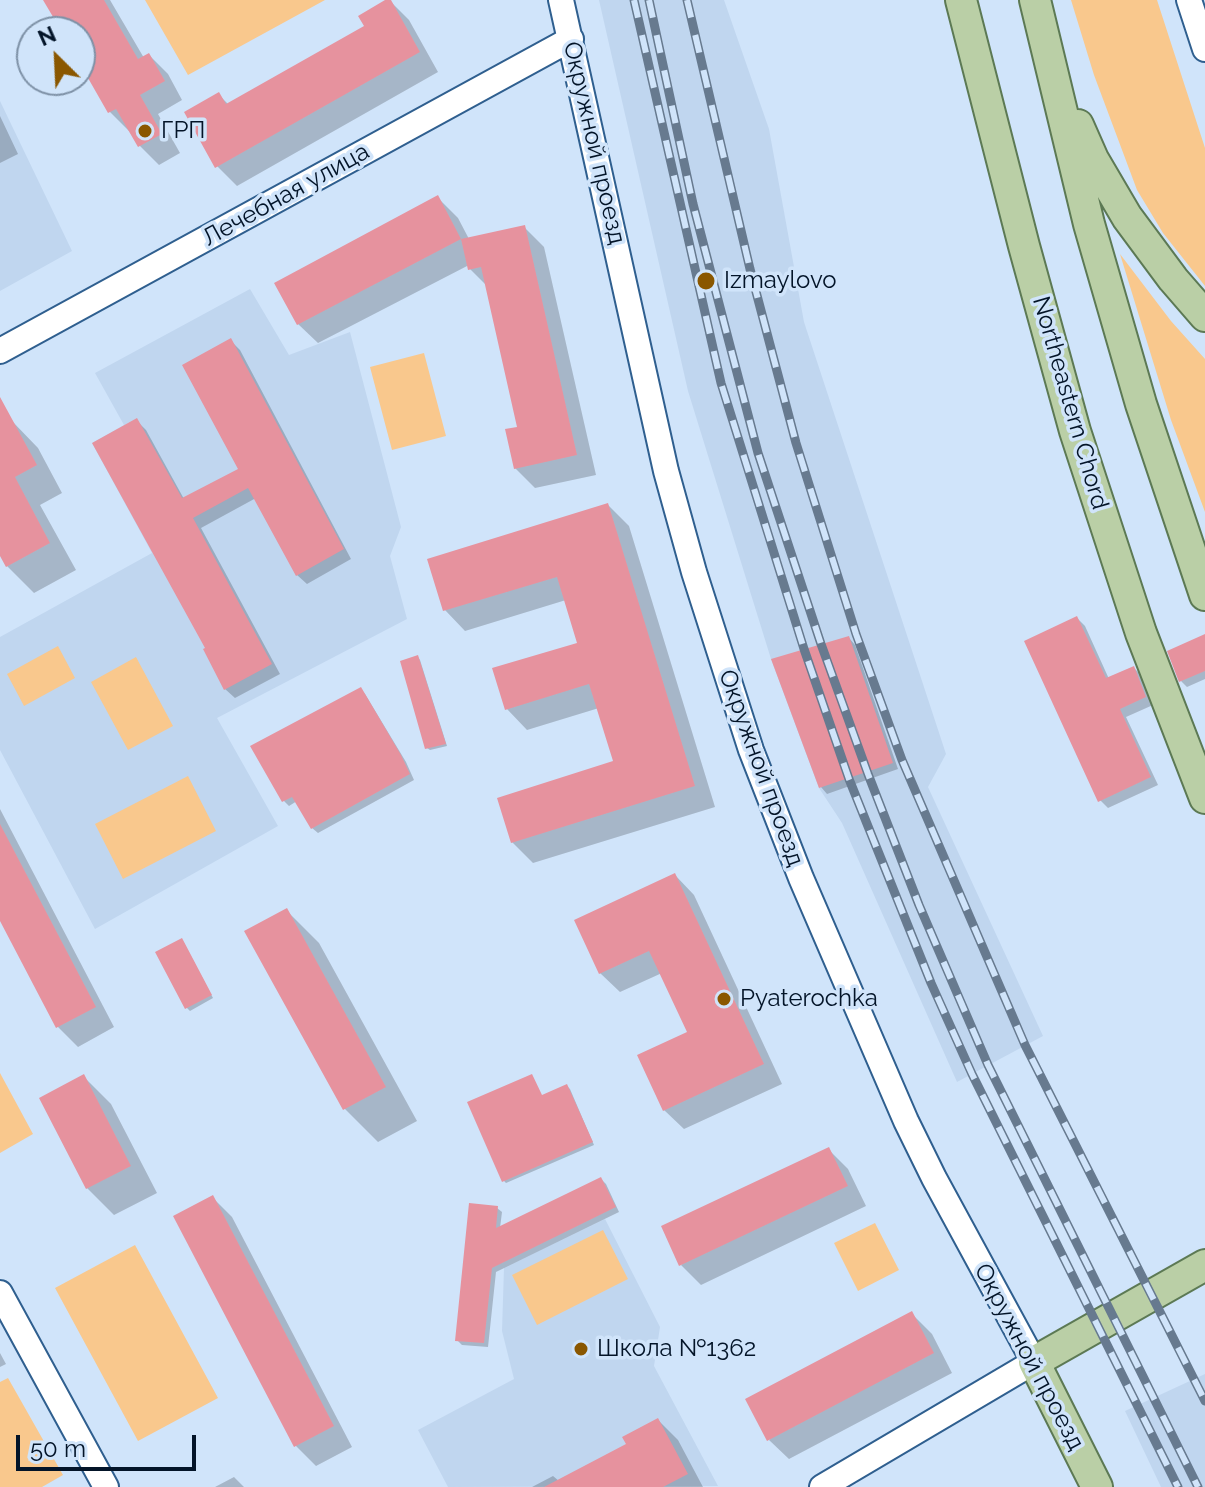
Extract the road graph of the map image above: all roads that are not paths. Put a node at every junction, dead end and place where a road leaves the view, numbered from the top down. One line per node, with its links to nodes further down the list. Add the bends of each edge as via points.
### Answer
1 (561, 0): 5 (street, Окружной проезд)
2 (961, 0): 11 (main road, Northeastern Chord, via 1075,431 1141,633)
3 (1035, 0): 7 (main road)
4 (1189, 0): 6 (street)
5 (571, 39): 9 (street, Лечебная улица); 14 (street, Окружной проезд, via 666,471 751,750 906,1121)
6 (1205, 49)
7 (1049, 64): 8 (main road, via 1127,217); 10 (main road, via 1141,404)
8 (1205, 316)
9 (0, 351)
10 (1205, 595)
11 (1201, 789)
12 (1205, 1265): 14 (main road)
13 (0, 1293): 15 (street)
14 (1034, 1362): 16 (street); 17 (main road, Окружной проезд)
15 (106, 1487)
16 (822, 1487)
17 (1097, 1487)

